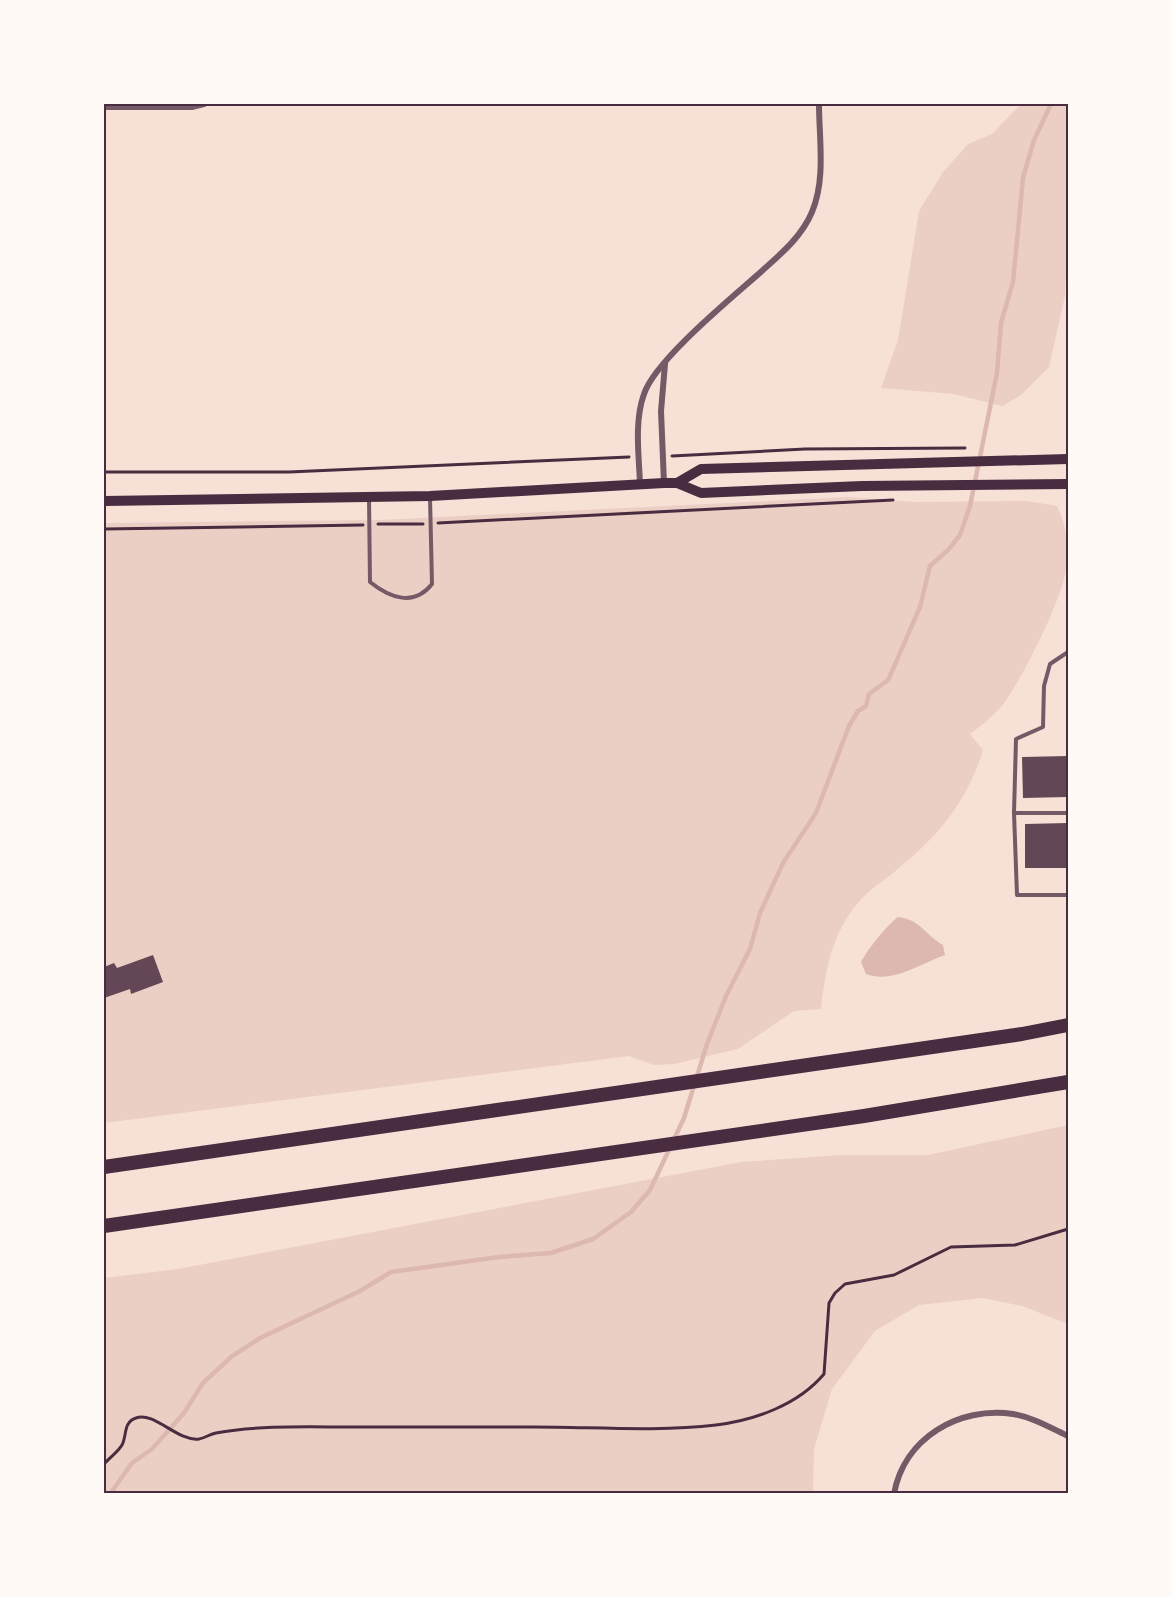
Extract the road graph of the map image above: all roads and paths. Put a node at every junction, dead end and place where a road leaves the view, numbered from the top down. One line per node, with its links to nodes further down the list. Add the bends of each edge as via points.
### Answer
1 (204, 104): 3 (street)
2 (819, 104): 4 (street, via 819,185 806,225 788,247)
3 (104, 108)
4 (665, 363): 6 (street); 7 (street, via 651,378 644,395)
5 (929, 448): 6 (path)
6 (663, 456): 10 (street)
7 (639, 457): 9 (path, via 300,471); 12 (street)
8 (1068, 459): 11 (main road, via 701,469)
9 (104, 472)
10 (664, 483): 11 (main road); 12 (main road)
11 (676, 483): 13 (main road, via 701,493)
12 (640, 484): 14 (main road)
13 (1068, 484)
14 (430, 496): 15 (main road); 18 (lane)
15 (369, 497): 17 (main road); 19 (lane)
16 (903, 499): 18 (path)
17 (104, 501)
18 (431, 523): 19 (path); 19 (lane, via 432,584 426,592 405,600 384,593 370,582)
19 (370, 525): 20 (path)
20 (104, 528)
21 (1068, 652): 22 (lane, via 1050,664 1044,686 1043,727 1016,739)
22 (1014, 813): 23 (lane); 24 (lane, via 1017,895)
23 (1068, 813)
24 (1068, 895)
25 (1068, 1024): 27 (highway, via 725,1079)
26 (1068, 1082): 28 (highway)
27 (104, 1167)
28 (104, 1226)
29 (1068, 1228): 31 (path, via 1015,1245 951,1246 894,1275 845,1284 828,1304 821,1379 773,1411 716,1425 605,1429 326,1427 214,1433 200,1439 184,1437 156,1422 135,1418 124,1430 123,1444)
30 (1068, 1436): 32 (street, via 1015,1414 982,1413 949,1422 920,1444 899,1473)
31 (104, 1464)
32 (894, 1494)

